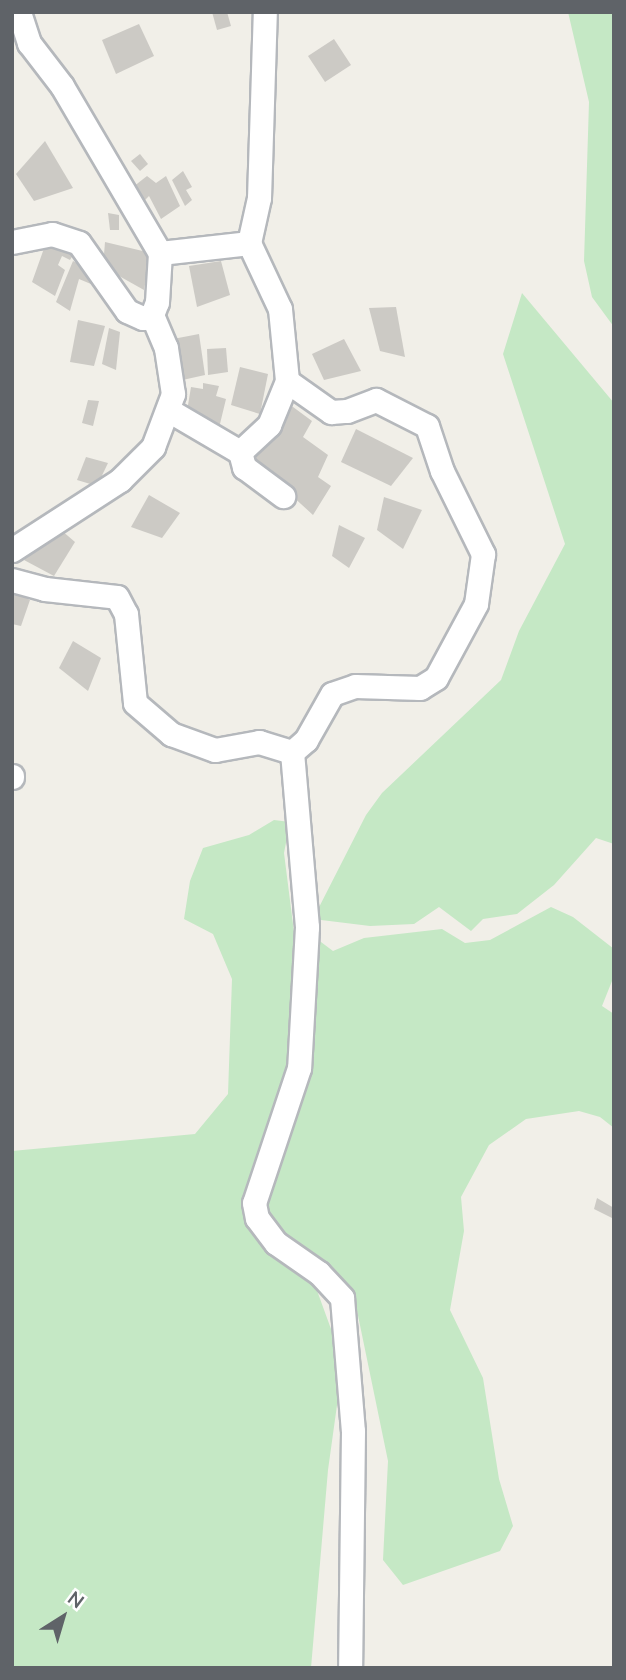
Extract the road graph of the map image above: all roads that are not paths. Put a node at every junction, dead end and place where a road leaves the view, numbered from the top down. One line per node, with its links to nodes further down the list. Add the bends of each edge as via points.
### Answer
1 (19, 12): 5 (street, via 29,43 69,96)
2 (265, 12): 4 (street, via 259,198)
3 (12, 242): 6 (street, via 52,234 79,243 127,311 143,318)
4 (249, 243): 5 (street); 7 (street, via 280,309)
5 (160, 253): 6 (street)
6 (152, 315): 8 (street, via 171,371)
7 (287, 381): 9 (street, via 269,425); 13 (street, via 331,411 347,411 376,400 427,426 442,471 478,538 484,566 465,631 436,678 420,688 355,686 332,694 306,740)
8 (170, 411): 9 (street); 11 (street, via 137,467)
9 (240, 452): 10 (street, via 244,467)
10 (284, 496)
11 (12, 550)
12 (12, 580): 13 (street, via 45,589 117,597 126,614 135,703 171,734 215,750 259,742)
13 (292, 752): 14 (street, via 307,926 299,1068 254,1203 257,1218 276,1243 313,1268 342,1298 353,1431)
14 (350, 1668)

